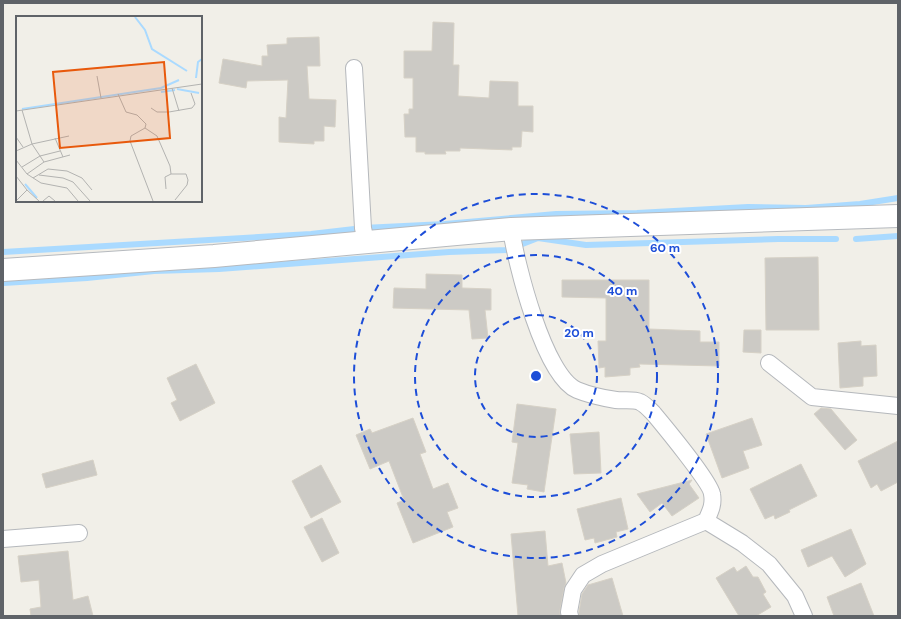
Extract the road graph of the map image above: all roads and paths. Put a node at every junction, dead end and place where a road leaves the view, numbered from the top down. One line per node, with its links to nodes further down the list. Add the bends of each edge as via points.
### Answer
1 (354, 68): 4 (street, via 363,228)
2 (898, 216): 3 (main road)
3 (511, 229): 4 (main road); 8 (street, via 513,248 537,328 561,376 576,389 617,400 637,401 646,406 712,492 712,506)
4 (366, 242): 5 (main road, via 214,256)
5 (3, 270)
6 (769, 363): 7 (street, via 812,397)
7 (898, 406)
8 (706, 521): 11 (street, via 602,564 584,575 573,590); 12 (street, via 742,543 769,564 795,596)
9 (79, 533): 10 (street)
10 (3, 539)
11 (570, 616)
12 (804, 616)

